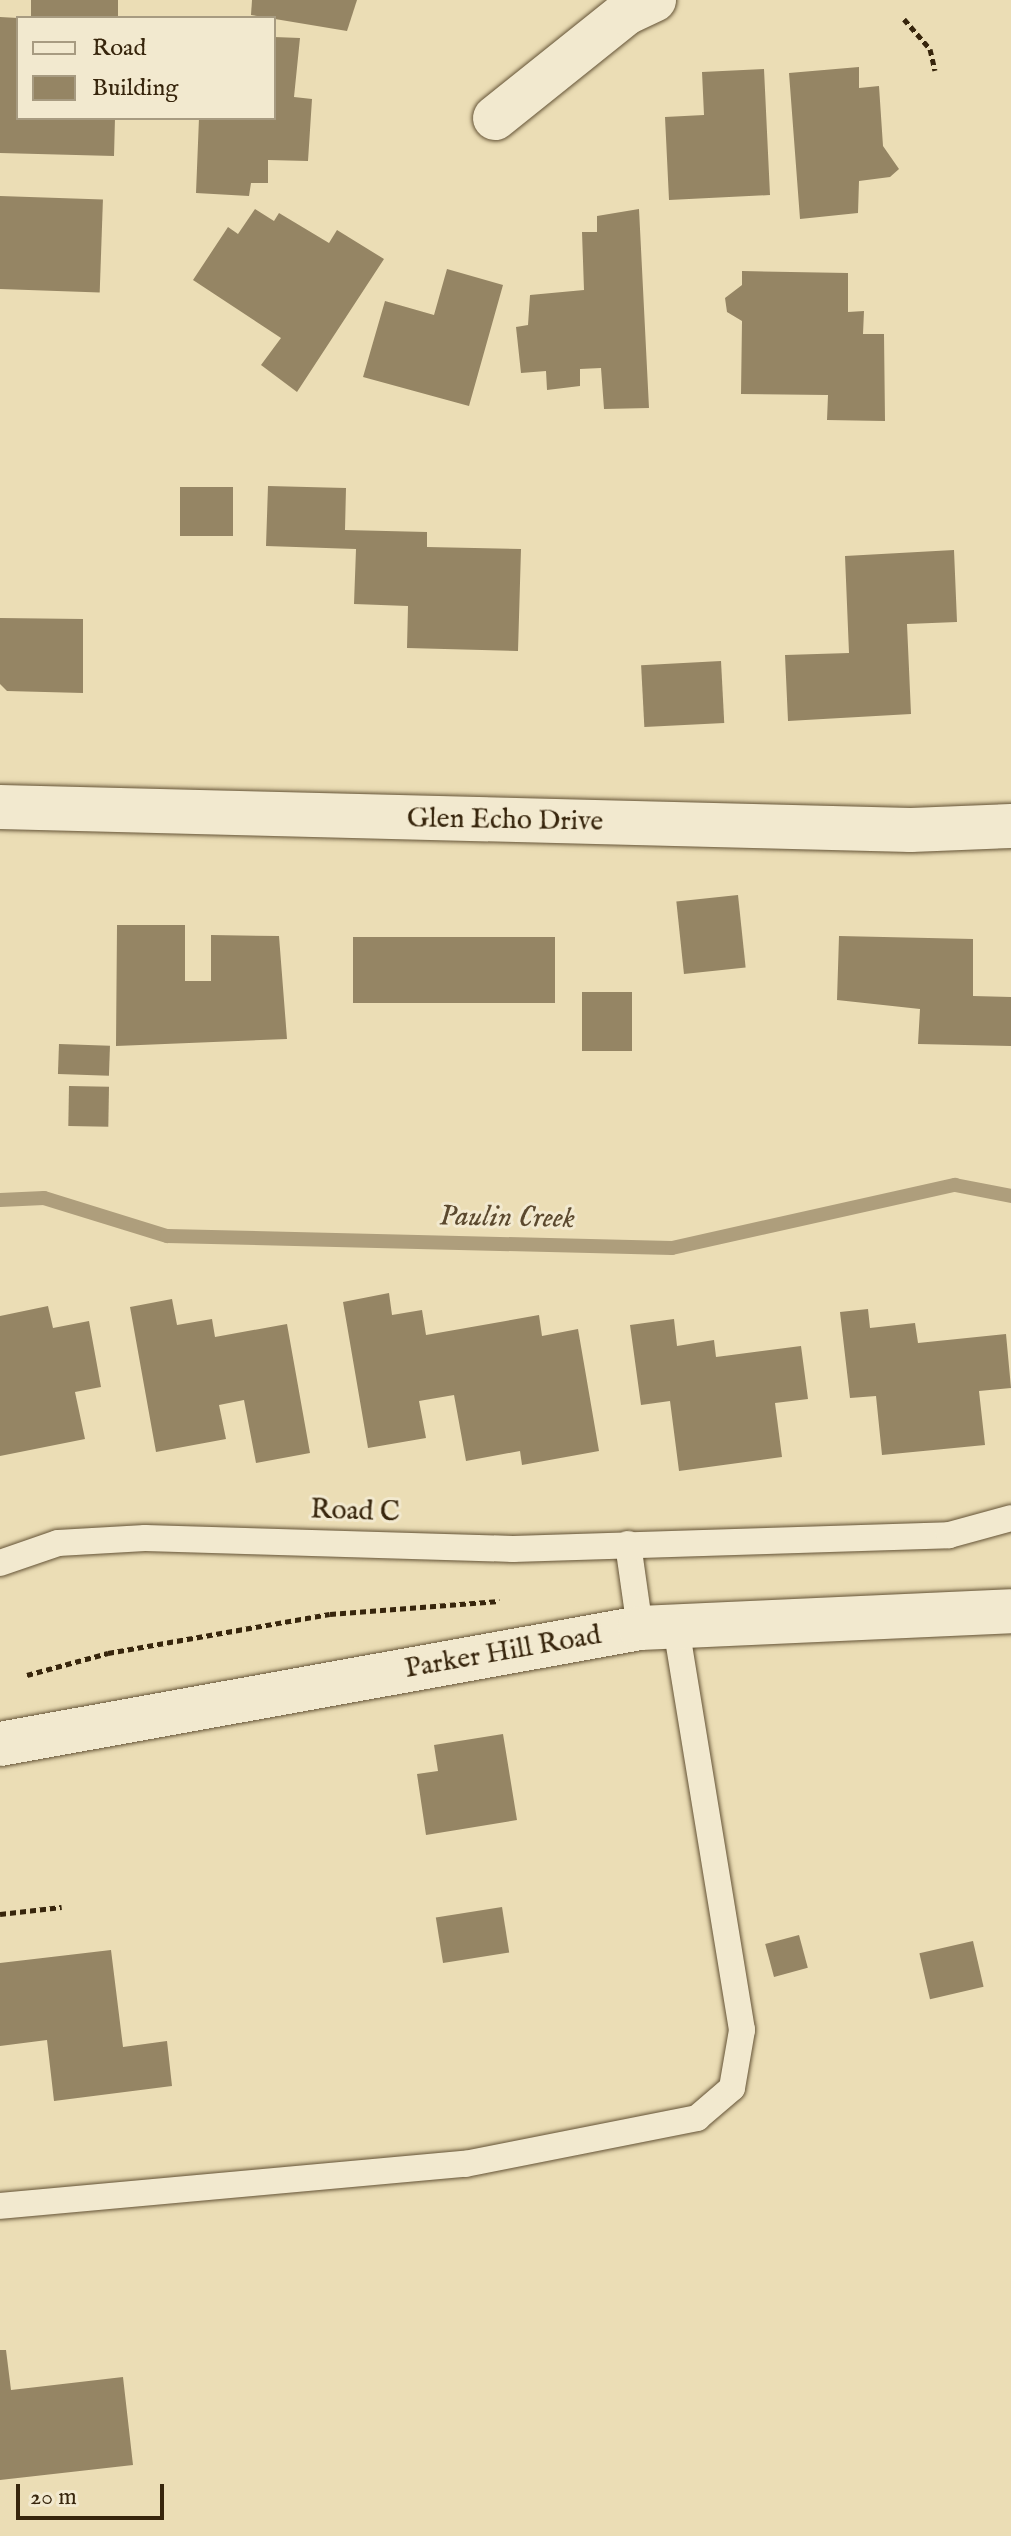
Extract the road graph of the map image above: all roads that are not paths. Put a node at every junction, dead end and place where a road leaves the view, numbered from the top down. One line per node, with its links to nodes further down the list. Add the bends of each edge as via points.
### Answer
1 (654, 0): 2 (street, via 626,13)
2 (495, 118)
3 (0, 807): 4 (street, Glen Echo Drive, via 896,829)
4 (1011, 826)
5 (1011, 1518): 6 (lane, via 949,1535)
6 (628, 1544): 7 (lane, Road C, via 513,1549 145,1538 58,1543); 9 (lane)
7 (0, 1563)
8 (1011, 1611): 9 (street, Parker Hill Road)
9 (659, 1630): 10 (street, Parker Hill Road); 11 (lane, via 742,2030 732,2088 697,2118 465,2164)
10 (0, 1744)
11 (0, 2206)

